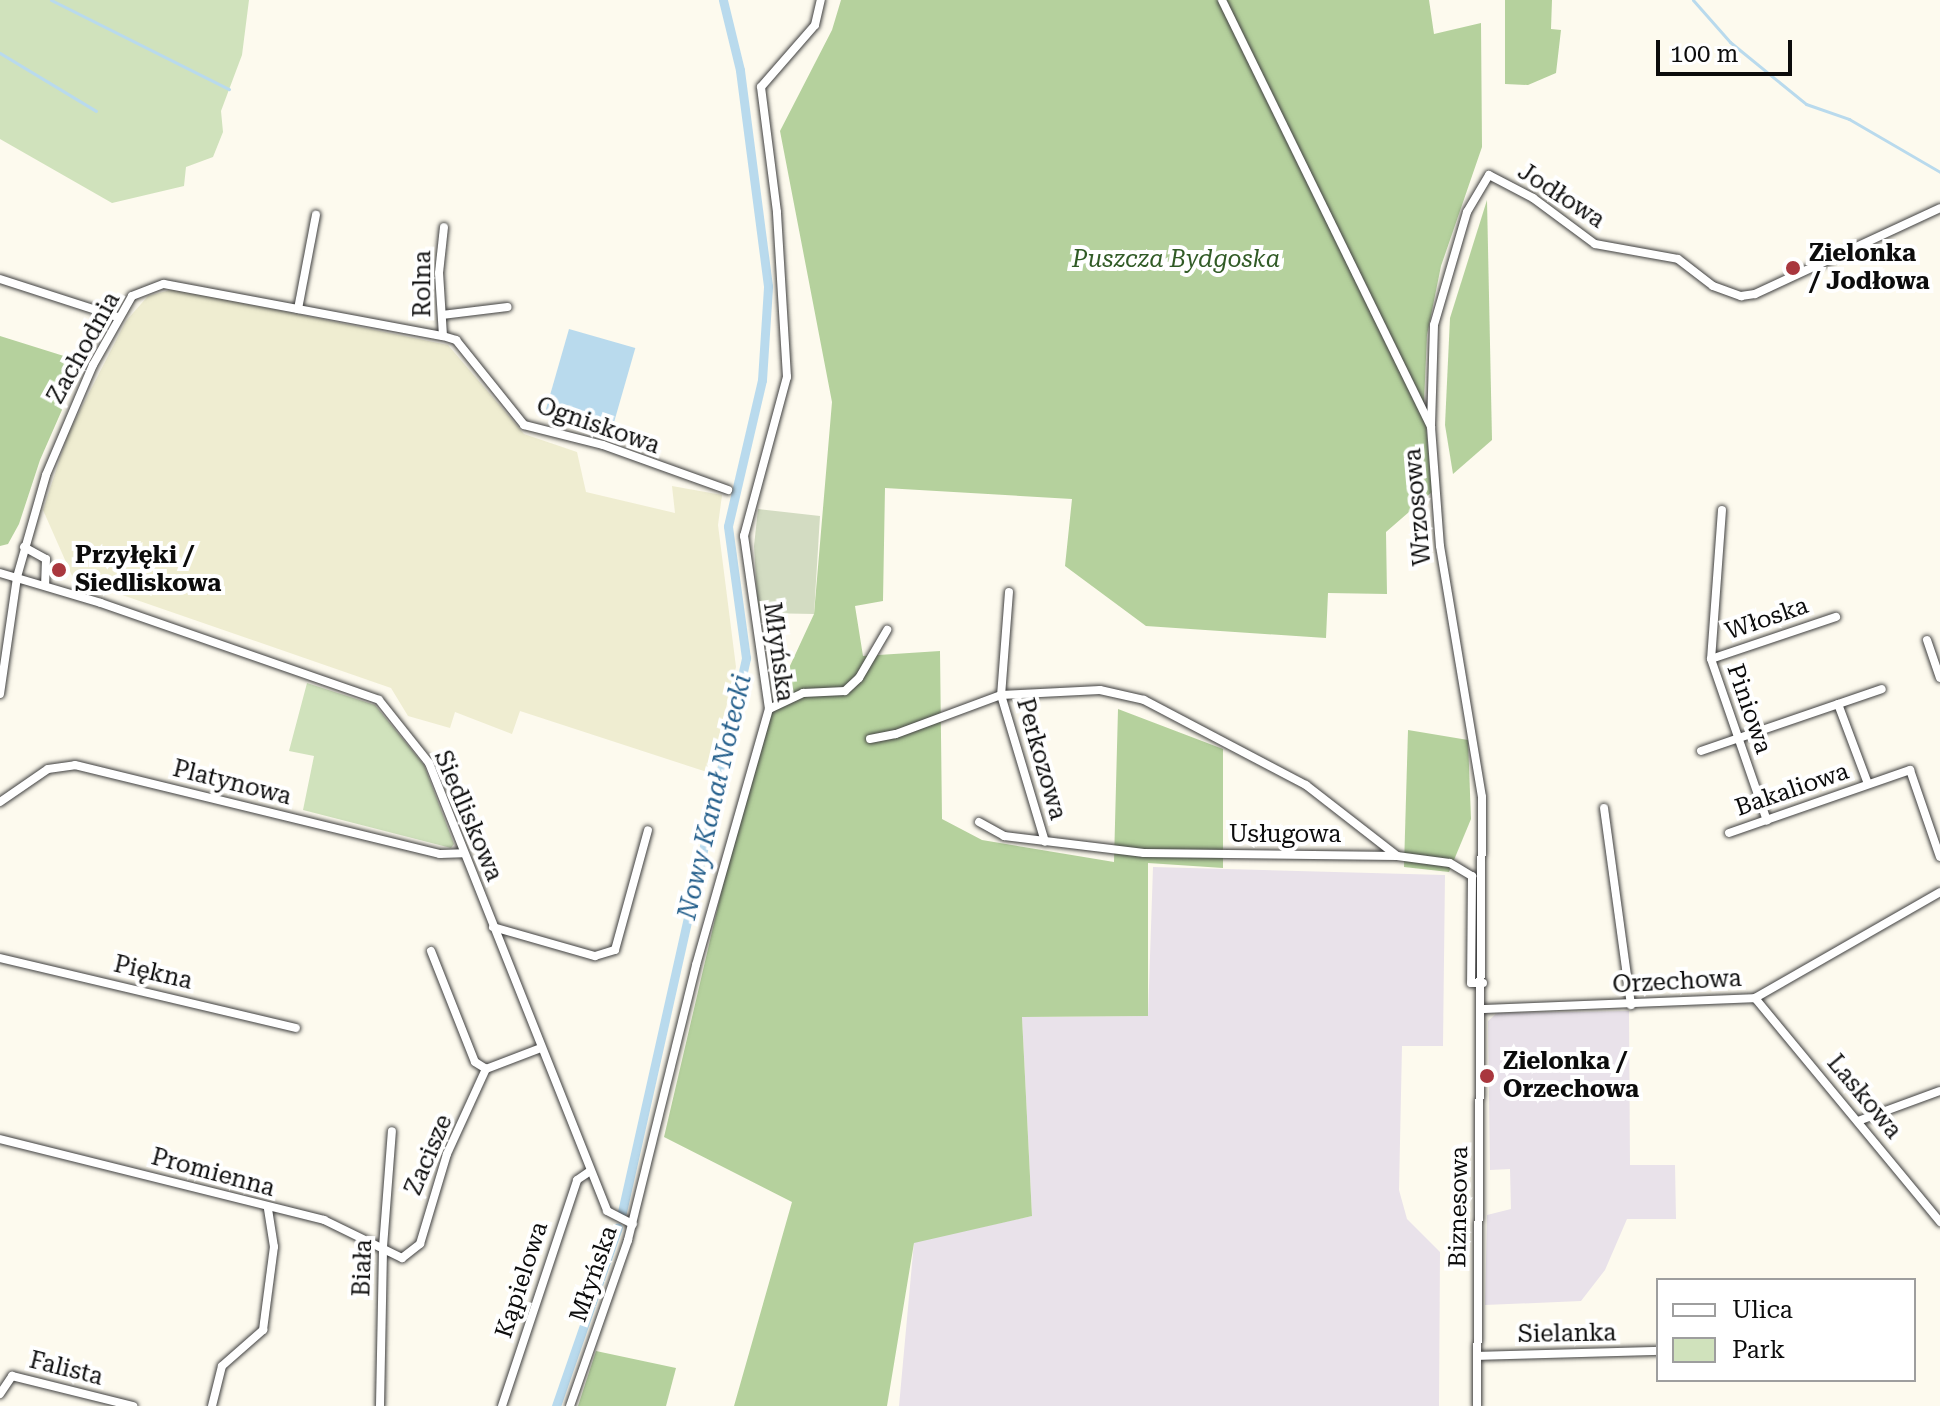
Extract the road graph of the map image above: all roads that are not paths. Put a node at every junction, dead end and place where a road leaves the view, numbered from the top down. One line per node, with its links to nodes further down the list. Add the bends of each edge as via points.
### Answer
1 (821, 0): 29 (street, Młyńska, via 815,25 761,87 777,212 787,377 744,536)
2 (1222, 0): 12 (street, Wrzosowa)
3 (1940, 208): 12 (street, Jodłowa, via 1741,296 1713,286 1678,259 1595,244 1533,198 1489,175 1467,212 1434,325)
4 (316, 215): 8 (street)
5 (444, 227): 9 (street, Rolna)
6 (0, 279): 10 (street)
7 (508, 307): 9 (street)
8 (298, 309): 10 (street, Zachodnia, via 164,284 132,296); 11 (street, Zachodnia)
9 (442, 315): 11 (street, Rolna)
10 (118, 317): 15 (street, Zachodnia, via 59,437)
11 (440, 336): 13 (street, Ogniskowa, via 456,340 524,425 603,445)
12 (1431, 427): 48 (street, Wrzosowa, via 1440,546 1482,797)
13 (728, 490)
14 (1722, 510): 23 (street, Piniowa)
15 (24, 547): 17 (street, Zachodnia); 18 (street, via 46,559)
16 (0, 573): 17 (street, Siedliskowa)
17 (17, 577): 18 (street, Siedliskowa); 26 (street, Zachodnia)
18 (45, 585): 41 (street, Siedliskowa, via 379,700 429,763)
19 (1009, 592): 27 (street, Perkozowa)
20 (1836, 617): 23 (street, Włoska)
21 (887, 630): 29 (street, via 859,678 845,691 803,693)
22 (1927, 640): 24 (street)
23 (1711, 659): 31 (street, Piniowa)
24 (1940, 678)
25 (1882, 689): 28 (street)
26 (0, 694)
27 (1001, 695): 30 (street); 40 (street, Perkozowa); 42 (street, via 1100,690 1144,700 1306,785)
28 (1838, 704): 31 (street); 33 (street, Bakaliowa)
29 (769, 709): 64 (street, Młyńska, via 696,965)
30 (870, 739)
31 (1737, 739): 32 (street); 36 (street, Piniowa)
32 (1701, 751)
33 (1868, 784): 36 (street, Bakaliowa); 43 (street, Bakaliowa, via 1910,770)
34 (0, 802): 41 (street, Platynowa, via 48,769 75,765 440,854)
35 (1604, 808): 50 (street)
36 (1767, 821): 39 (street, Bakaliowa)
37 (979, 822): 40 (street, Usługowa, via 1004,836)
38 (648, 830): 45 (street, via 615,950 595,956)
39 (1729, 833)
40 (1045, 842): 42 (street, Usługowa, via 1144,853)
41 (463, 853): 45 (street, Siedliskowa)
42 (1397, 856): 48 (street, Usługowa, via 1450,863 1472,876 1471,983)
43 (1940, 857)
44 (1940, 892): 49 (street, Orzechowa)
45 (493, 927): 53 (street, Siedliskowa)
46 (431, 951): 54 (street, via 475,1062)
47 (0, 958): 52 (street, Piękna)
48 (1483, 983): 51 (street, Wrzosowa)
49 (1755, 998): 50 (street, Orzechowa); 56 (street, Laskowa)
50 (1631, 1005): 51 (street, Orzechowa)
51 (1482, 1009): 68 (street, Biznesowa)
52 (296, 1028)
53 (538, 1049): 54 (street); 59 (street, Siedliskowa)
54 (486, 1069): 66 (street, Zacisze, via 443,1165 420,1244)
55 (1940, 1091): 56 (street)
56 (1858, 1121): 62 (street, Laskowa)
57 (392, 1131): 65 (street, Biała)
58 (0, 1139): 61 (street, Promienna)
59 (589, 1172): 64 (street, Siedliskowa, via 607,1211); 73 (street, Kąpielowa, via 577,1180)
60 (1940, 1205): 62 (street)
61 (268, 1208): 65 (street, Promienna, via 324,1220); 71 (street, via 274,1247 263,1330 222,1366)
62 (1929, 1209): 63 (street, Laskowa)
63 (1940, 1222)
64 (633, 1224): 74 (street, Młyńska)
65 (383, 1247): 66 (street, Promienna, via 394,1257); 72 (street, Biała)
66 (410, 1256)
67 (1656, 1351): 68 (street, Sielanka)
68 (1478, 1356): 75 (street, Biznesowa)
69 (0, 1394): 70 (street, Falista, via 12,1376)
70 (133, 1406)
71 (212, 1406)
72 (380, 1406)
73 (502, 1406)
74 (570, 1406)
75 (1477, 1406)

